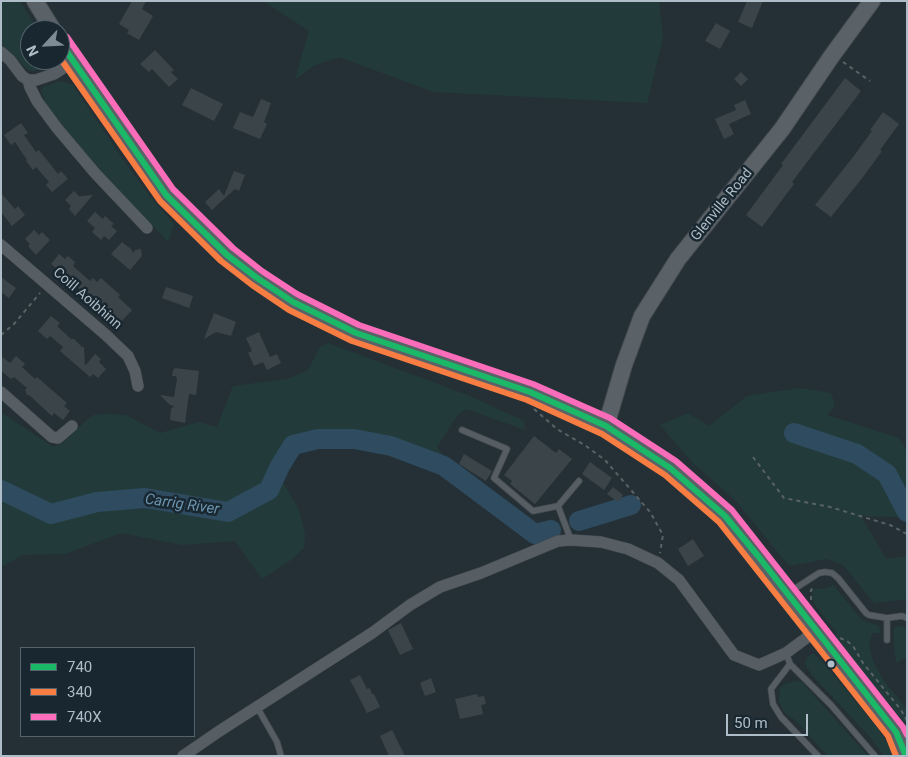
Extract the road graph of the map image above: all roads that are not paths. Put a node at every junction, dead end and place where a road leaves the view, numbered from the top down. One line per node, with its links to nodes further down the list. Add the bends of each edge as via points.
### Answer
1 (35, 1): 3 (main road)
2 (872, 1): 13 (main road, Glenville Road, via 782,129 678,259 642,316)
3 (46, 20)
4 (1, 52): 7 (street)
5 (70, 57): 6 (main road)
6 (73, 62): 7 (street, via 54,74); 13 (main road, via 166,195 199,230 257,278 294,302 356,333 530,392)
7 (28, 80): 8 (street, via 37,101 56,128)
8 (146, 228)
9 (1, 245): 10 (street, Coill Aoibhinn, via 128,356)
10 (138, 386)
11 (1, 392): 12 (street, via 52,437 58,438)
12 (72, 426)
13 (606, 426): 18 (main road, via 670,468 725,516)
14 (462, 430): 16 (lane, via 507,449 494,478 533,511)
15 (579, 481): 16 (lane)
16 (558, 506): 17 (lane)
17 (571, 540): 23 (street, via 602,542 628,549 658,563 679,580 734,656 758,665); 25 (street, via 558,542 440,587)
18 (788, 593): 20 (lane, via 818,573 832,573 866,613); 21 (main road)
19 (905, 616): 20 (lane)
20 (887, 618): 22 (lane)
21 (817, 630): 23 (street); 26 (main road)
22 (888, 640)
23 (786, 653): 24 (lane)
24 (790, 664): 29 (lane, via 771,689 773,704); 30 (lane)
25 (257, 707): 27 (street); 28 (lane, via 277,742)
26 (903, 731): 31 (main road)
27 (183, 756)
28 (281, 756)
29 (818, 756)
30 (875, 756)
31 (906, 756)

